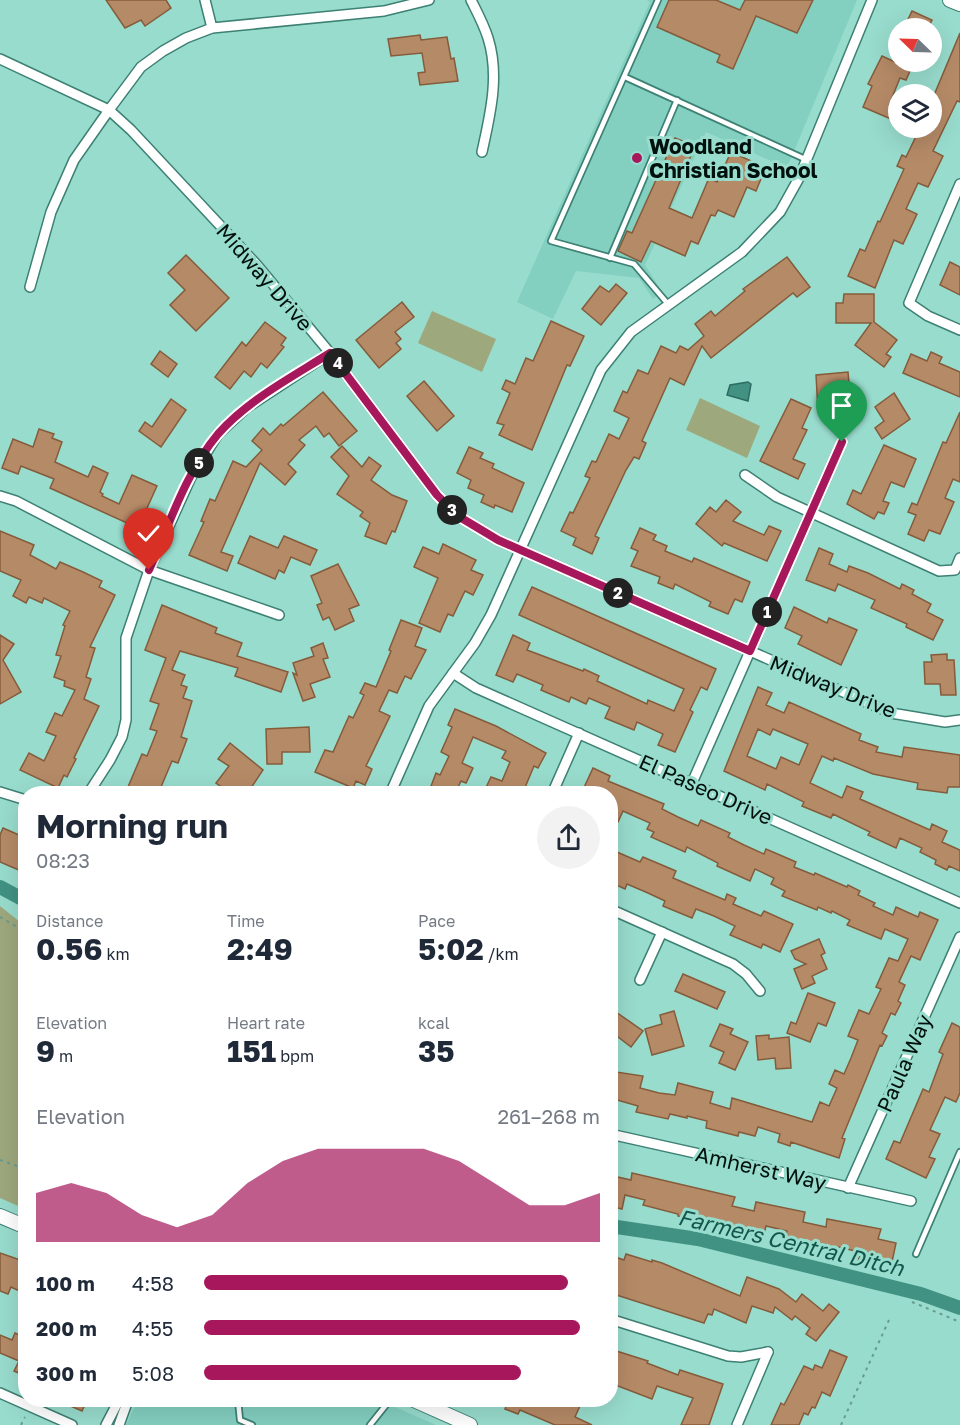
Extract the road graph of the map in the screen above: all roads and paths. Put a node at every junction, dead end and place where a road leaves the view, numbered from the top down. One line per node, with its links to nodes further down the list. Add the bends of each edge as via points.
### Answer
1 (205, 0): 8 (street)
2 (429, 0): 8 (street, via 384,11)
3 (471, 0): 13 (street, via 488,37 493,61 494,94)
4 (658, 0): 10 (lane)
5 (872, 0): 14 (street)
6 (950, 0): 7 (street)
7 (960, 4)
8 (212, 28): 12 (street, via 186,38 141,67)
9 (0, 59): 12 (street, Midway Drive)
10 (625, 76): 11 (lane); 16 (lane, via 551,241)
11 (677, 100): 14 (lane); 16 (lane)
12 (109, 110): 17 (street, via 74,159 51,212); 20 (street, Midway Drive, via 257,265)
13 (482, 152)
14 (807, 159): 18 (street, via 789,198 768,226 742,252)
15 (960, 184): 19 (street, via 909,303)
16 (610, 258): 18 (lane, via 634,264)
17 (30, 287)
18 (668, 304): 25 (street, via 631,332 601,370)
19 (960, 330)
20 (330, 353): 25 (street, Midway Drive, via 437,495 477,529); 27 (street, via 246,408 218,434 191,477)
21 (842, 442): 24 (street)
22 (745, 475): 24 (street, via 777,497)
23 (0, 496): 27 (street)
24 (812, 513): 26 (street, via 939,571 955,570); 29 (street)
25 (521, 550): 29 (street, Midway Drive); 30 (street, via 491,615)
26 (960, 558)
27 (149, 570): 28 (street); 34 (street, via 126,638 126,720 122,737)
28 (279, 615)
29 (750, 651): 31 (street, Midway Drive, via 891,713 945,722); 33 (street)
30 (453, 673): 32 (street, El Paseo Drive, via 476,688); 35 (street, via 429,706)
31 (960, 720)
32 (579, 733): 33 (street, El Paseo Drive); 36 (street)
33 (692, 783): 39 (street, El Paseo Drive)
34 (93, 786)
35 (394, 786)
36 (556, 786)
37 (0, 792): 38 (street)
38 (18, 798)
39 (960, 903)
40 (618, 913): 43 (street)
41 (0, 917): 42 (path)
42 (18, 927)
43 (662, 932): 45 (street); 46 (street, via 733,964)
44 (960, 937): 51 (street, Paula Way)
45 (640, 980)
46 (760, 991)
47 (618, 1136): 51 (street, Amherst Way)
48 (960, 1152): 55 (lane)
49 (0, 1160): 50 (path)
50 (18, 1166)
51 (848, 1188): 52 (street, Amherst Way)
52 (911, 1201)
53 (0, 1216): 54 (street)
54 (18, 1224)
55 (916, 1254)
56 (912, 1302): 59 (path)
57 (889, 1320): 77 (path)
58 (618, 1322): 76 (street, via 728,1356 768,1352)
59 (960, 1322)
60 (0, 1393): 61 (street)
61 (18, 1401)
62 (32, 1407): 70 (street)
63 (115, 1407): 71 (street)
64 (125, 1407): 72 (street)
65 (239, 1407): 73 (lane, via 240,1420)
66 (384, 1407): 74 (lane)
67 (430, 1407): 75 (street)
68 (26, 1414): 69 (path)
69 (21, 1425)
70 (72, 1425)
71 (106, 1425)
72 (119, 1425)
73 (252, 1425)
74 (369, 1425)
75 (470, 1425)
76 (738, 1425)
77 (841, 1425)

